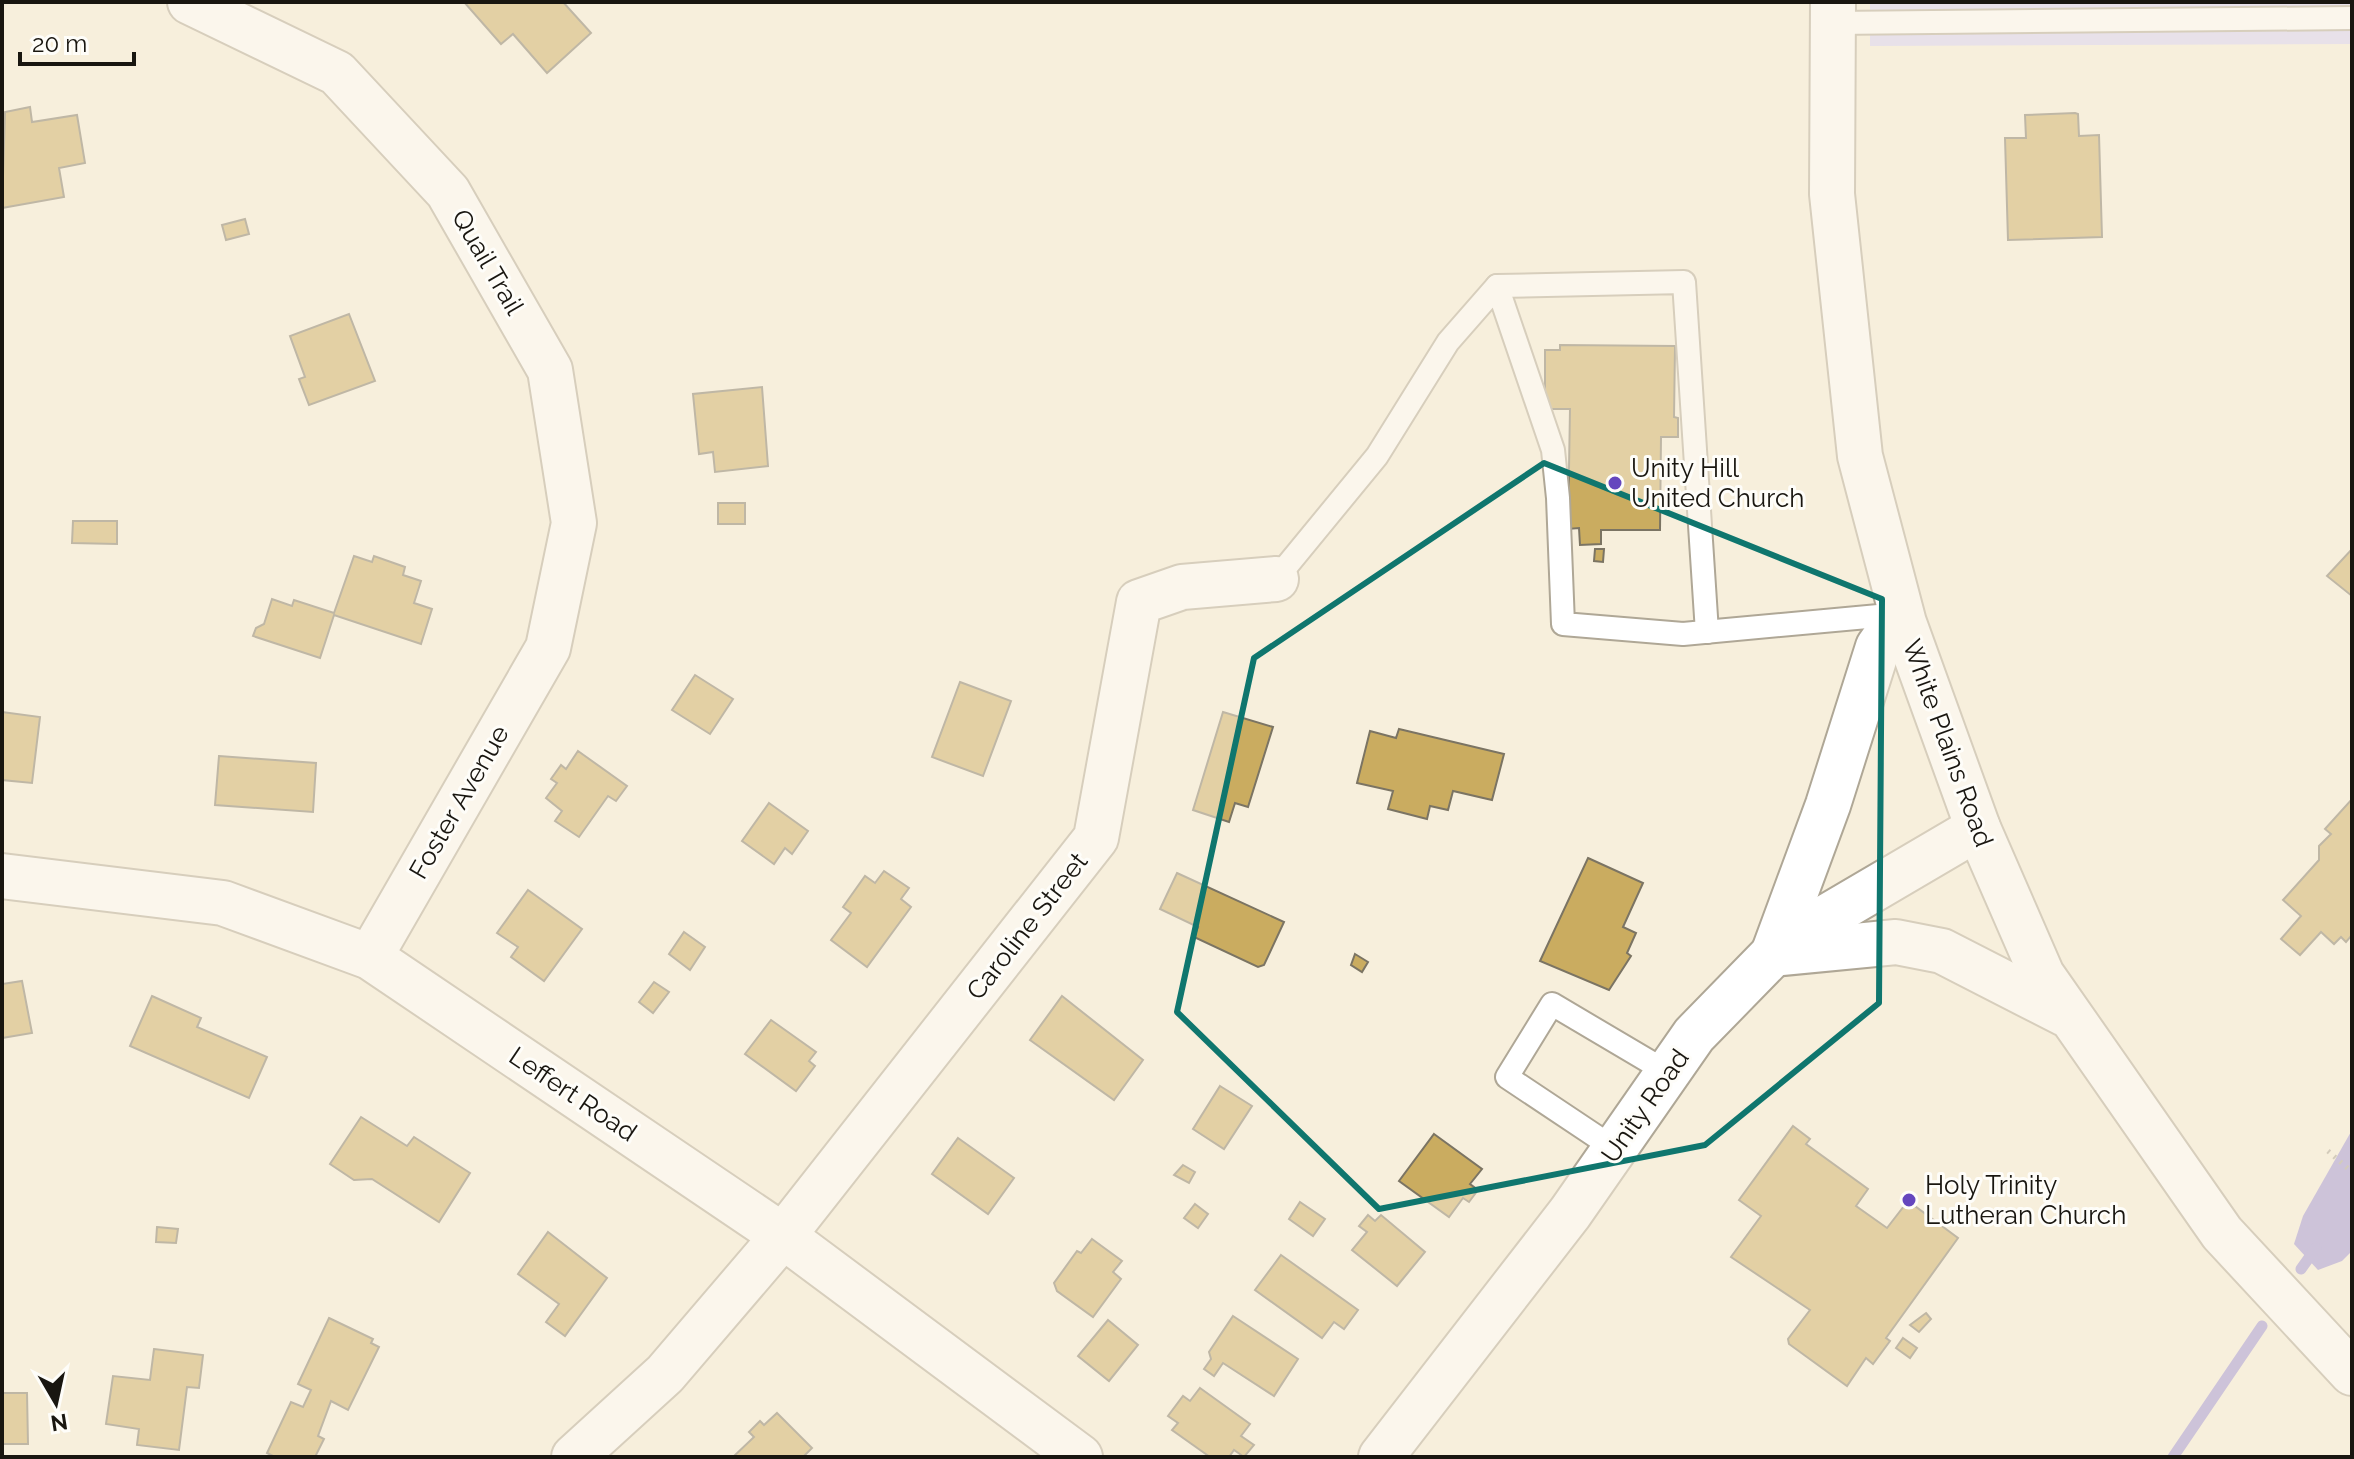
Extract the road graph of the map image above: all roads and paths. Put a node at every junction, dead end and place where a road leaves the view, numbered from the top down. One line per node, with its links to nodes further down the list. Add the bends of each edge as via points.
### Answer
1 (190, 2): 9 (street, Quail Trail, via 337,73 448,192 550,370 574,523)
2 (2268, 11): 3 (lane); 4 (lane)
3 (1833, 12): 7 (street, White Plains Road, via 1832,194 1860,456)
4 (2352, 18)
5 (1497, 286): 6 (lane, via 1448,342 1377,456); 8 (lane, via 1553,450 1563,624); 8 (lane, via 1684,282)
6 (1276, 579): 19 (street, Caroline Street, via 1182,587 1139,602 1096,838)
7 (1901, 614): 8 (lane); 10 (street, White Plains Road); 12 (street, via 1878,647)
8 (1707, 632)
9 (548, 648): 13 (street, Foster Avenue)
10 (1978, 828): 12 (street, Unity Road); 14 (street, White Plains Road, via 2042,975)
11 (2, 876): 13 (street, Leffert Road, via 223,903)
12 (1773, 954): 14 (street, via 1896,942 1942,951); 15 (street, Unity Road, via 1694,1035)
13 (370, 957): 19 (street, Leffert Road)
14 (2074, 1019): 20 (street, White Plains Road, via 2222,1233)
15 (1667, 1072): 16 (street, Unity Road); 16 (lane, via 1552,1004 1507,1077)
16 (1615, 1149): 23 (street, Unity Road)
17 (2328, 1151): 18 (path)
18 (2352, 1172)
19 (783, 1236): 21 (street, via 665,1374); 22 (street, Leffert Road)
20 (2349, 1362)
21 (574, 1457)
22 (1080, 1457)
23 (1381, 1457)

